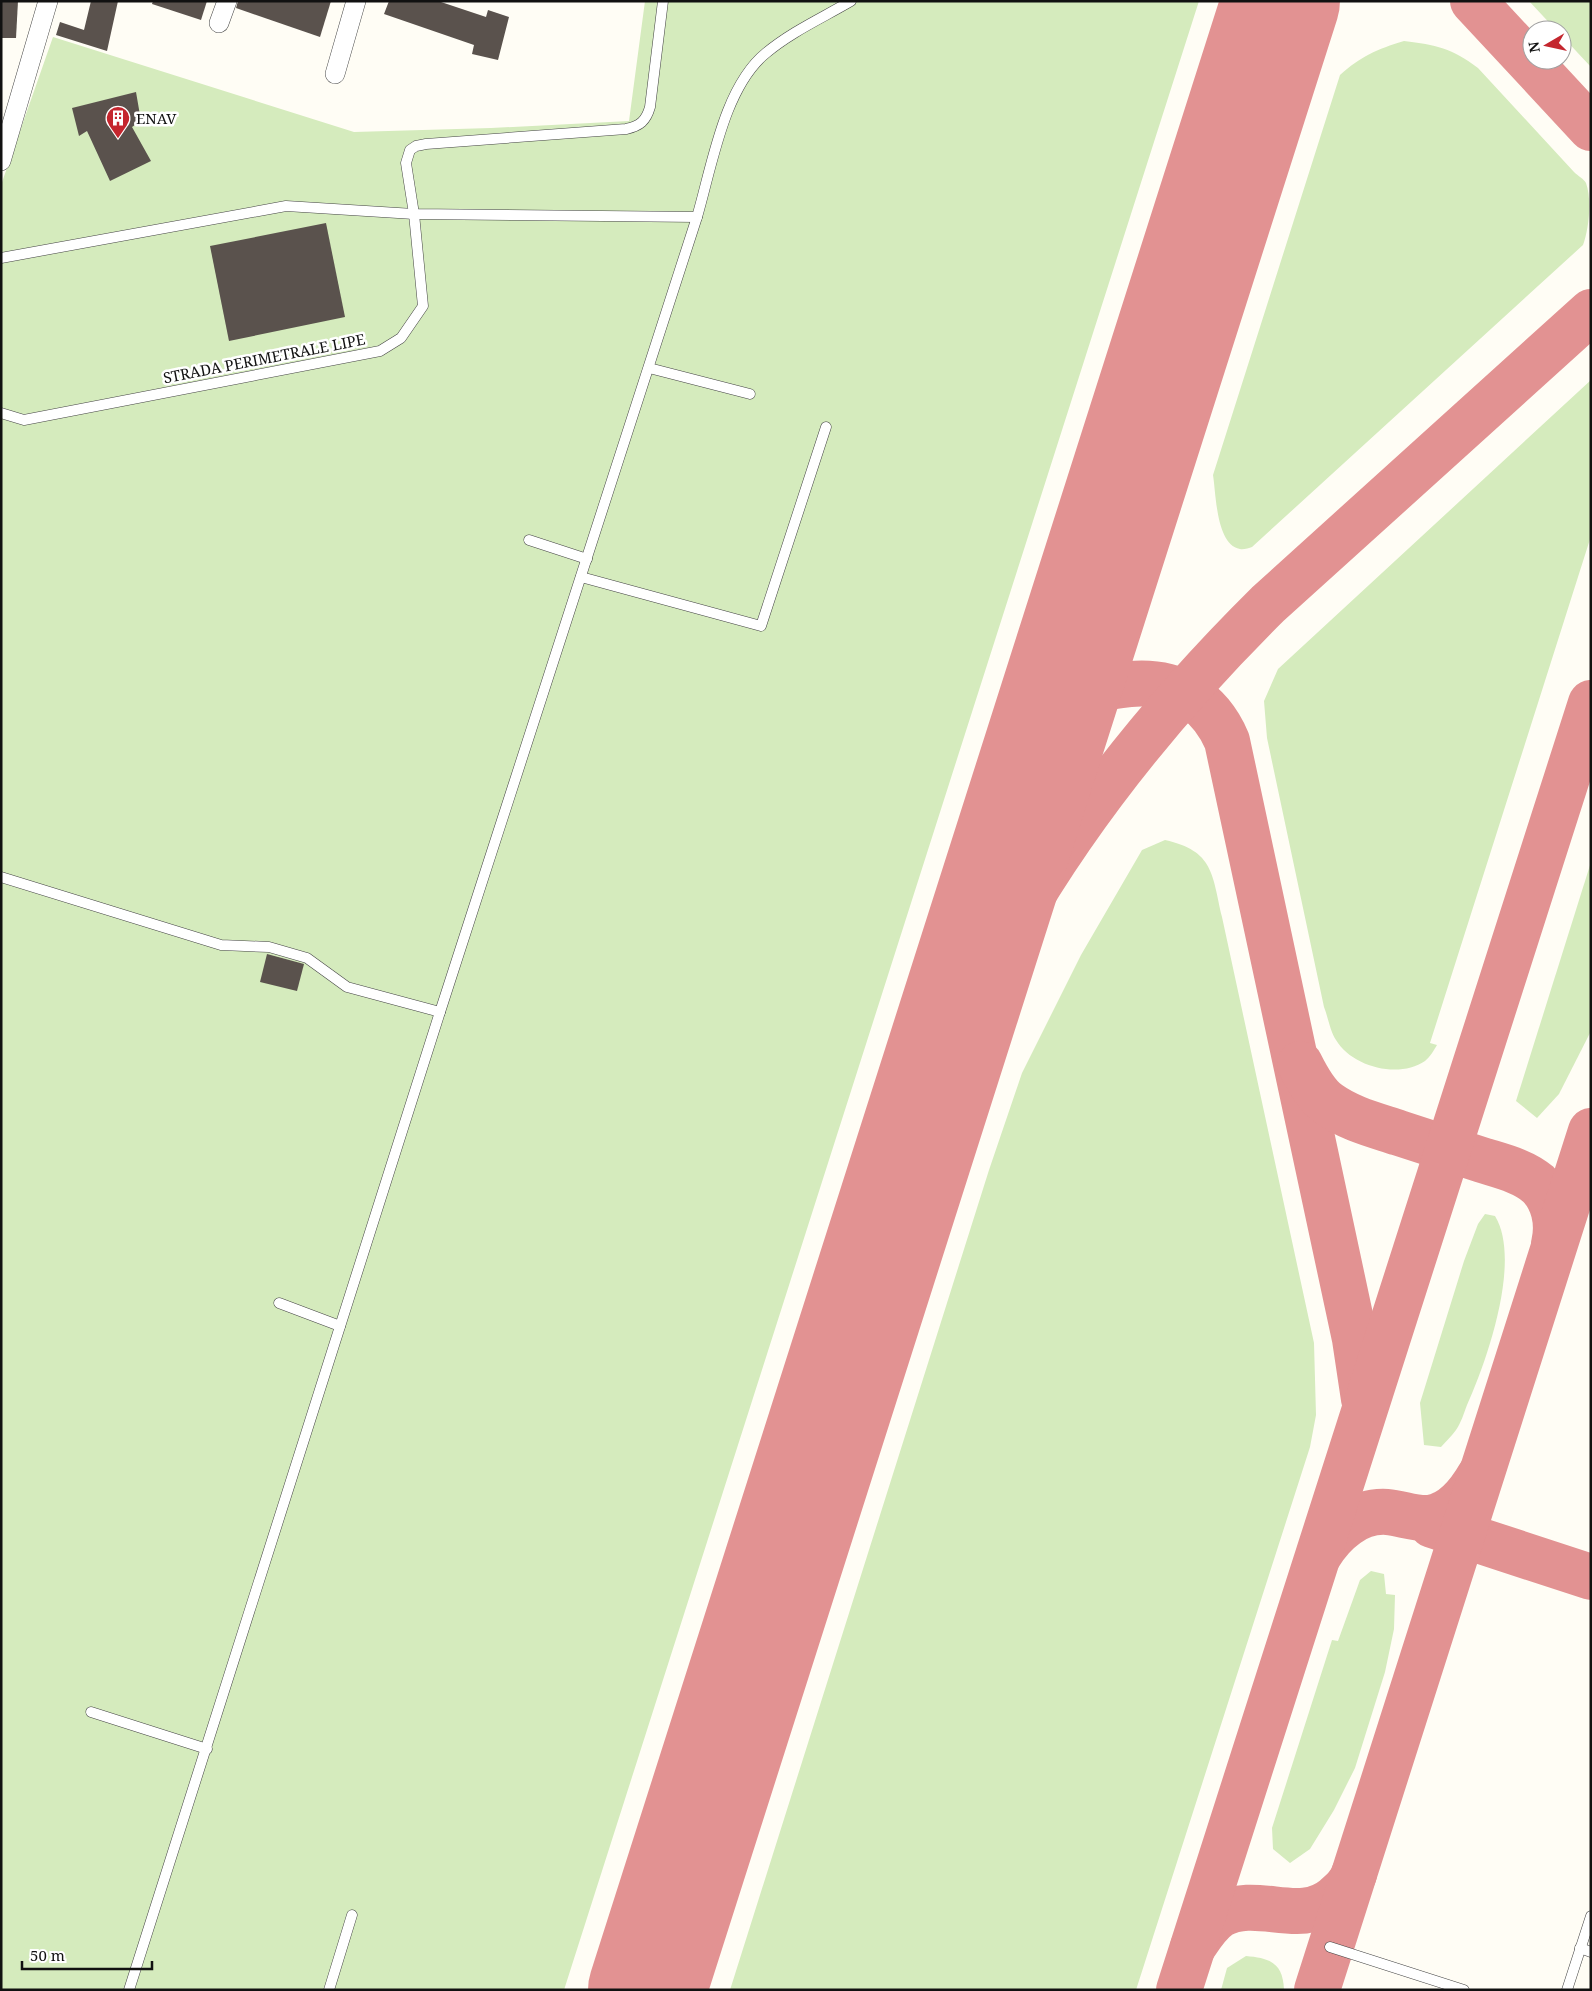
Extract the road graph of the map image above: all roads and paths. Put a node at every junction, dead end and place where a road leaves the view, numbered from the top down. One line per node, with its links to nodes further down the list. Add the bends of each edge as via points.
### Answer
1 (48, 1): 8 (street)
2 (227, 1): 6 (street)
3 (356, 1): 7 (street)
4 (663, 1): 9 (lane, STRADA PERIMETRALE LIPE, via 650,108 642,123 626,129 416,146 407,156 406,163)
5 (851, 1): 10 (lane, via 795,32 752,66 727,114)
6 (219, 23)
7 (335, 74)
8 (1, 161)
9 (414, 214): 10 (lane); 11 (lane, via 286,206); 14 (lane, STRADA PERIMETRALE LIPE, via 423,306 401,338 380,351 24,420)
10 (697, 216): 12 (lane)
11 (1, 258)
12 (649, 368): 13 (lane); 17 (lane)
13 (750, 394)
14 (1, 413)
15 (826, 427): 18 (lane, via 761,626)
16 (528, 540): 17 (lane)
17 (586, 559): 18 (lane)
18 (581, 577): 20 (lane)
19 (1, 876): 20 (lane, via 221,945 269,947 307,958 347,987)
20 (440, 1012): 22 (lane)
21 (279, 1304): 22 (lane)
22 (340, 1326): 24 (lane)
23 (91, 1712): 24 (lane)
24 (207, 1748): 30 (lane)
25 (352, 1914): 31 (lane)
26 (1591, 1916): 28 (lane)
27 (1330, 1947): 32 (lane)
28 (1580, 1948): 29 (lane); 33 (lane)
29 (1591, 1952)
30 (129, 1990)
31 (329, 1990)
32 (1464, 1990)
33 (1566, 1990)

